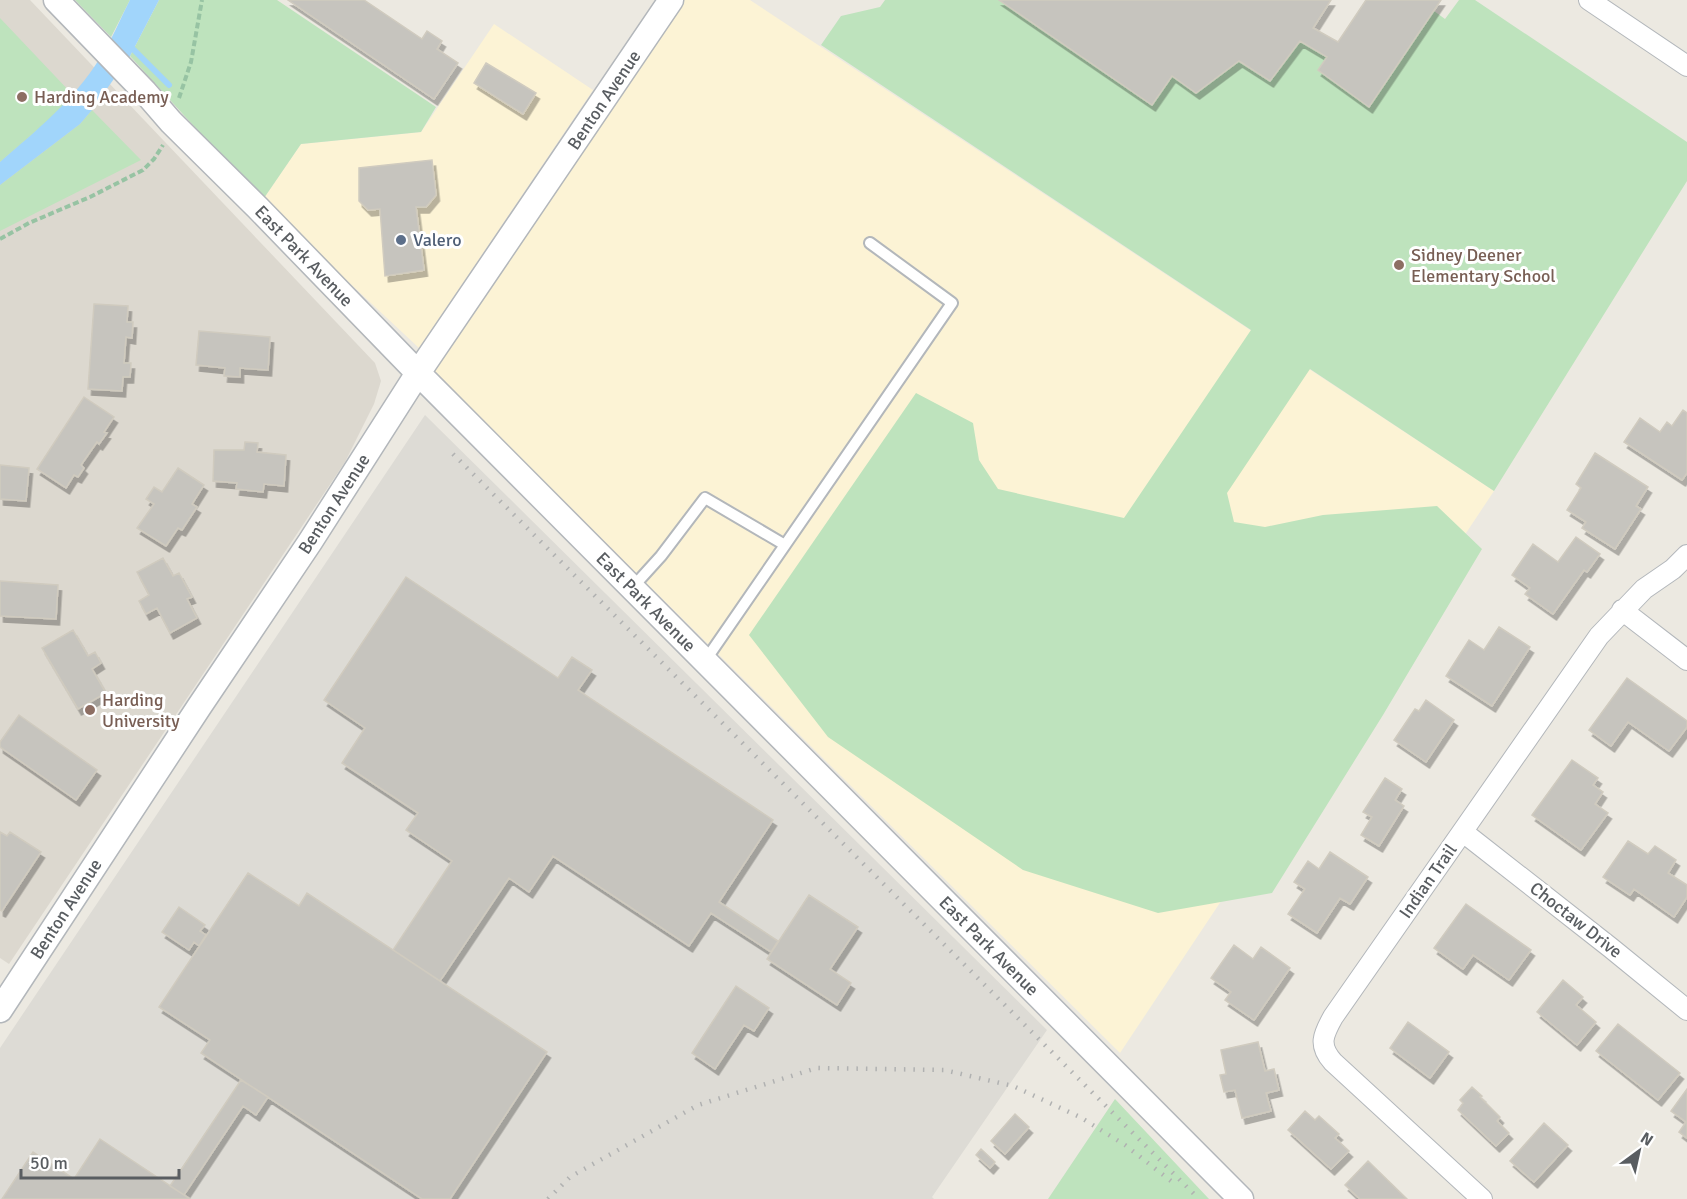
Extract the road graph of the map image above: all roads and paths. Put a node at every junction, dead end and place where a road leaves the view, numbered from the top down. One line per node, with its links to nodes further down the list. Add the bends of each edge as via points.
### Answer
1 (56, 0): 6 (street, East Park Avenue)
2 (202, 0): 6 (path, via 191,62)
3 (671, 0): 9 (street, Benton Avenue)
4 (1589, 0): 5 (street)
5 (1687, 66)
6 (171, 122): 7 (path, via 158,154 143,170); 9 (street, East Park Avenue)
7 (0, 239)
8 (870, 243): 10 (lane, via 952,303)
9 (418, 373): 12 (street, East Park Avenue); 17 (street, Benton Avenue)
10 (785, 545): 12 (lane, via 705,498); 15 (lane)
11 (1687, 555): 13 (street, Indian Trail)
12 (632, 588): 15 (street, East Park Avenue)
13 (1622, 610): 14 (street); 16 (street, Indian Trail, via 1583,658)
14 (1687, 660)
15 (705, 661): 19 (street, East Park Avenue)
16 (1463, 832): 18 (street, Choctaw Drive); 20 (street, Indian Trail, via 1333,1017 1323,1043 1333,1062)
17 (0, 1010)
18 (1687, 1011)
19 (1241, 1199)
20 (1482, 1199)

